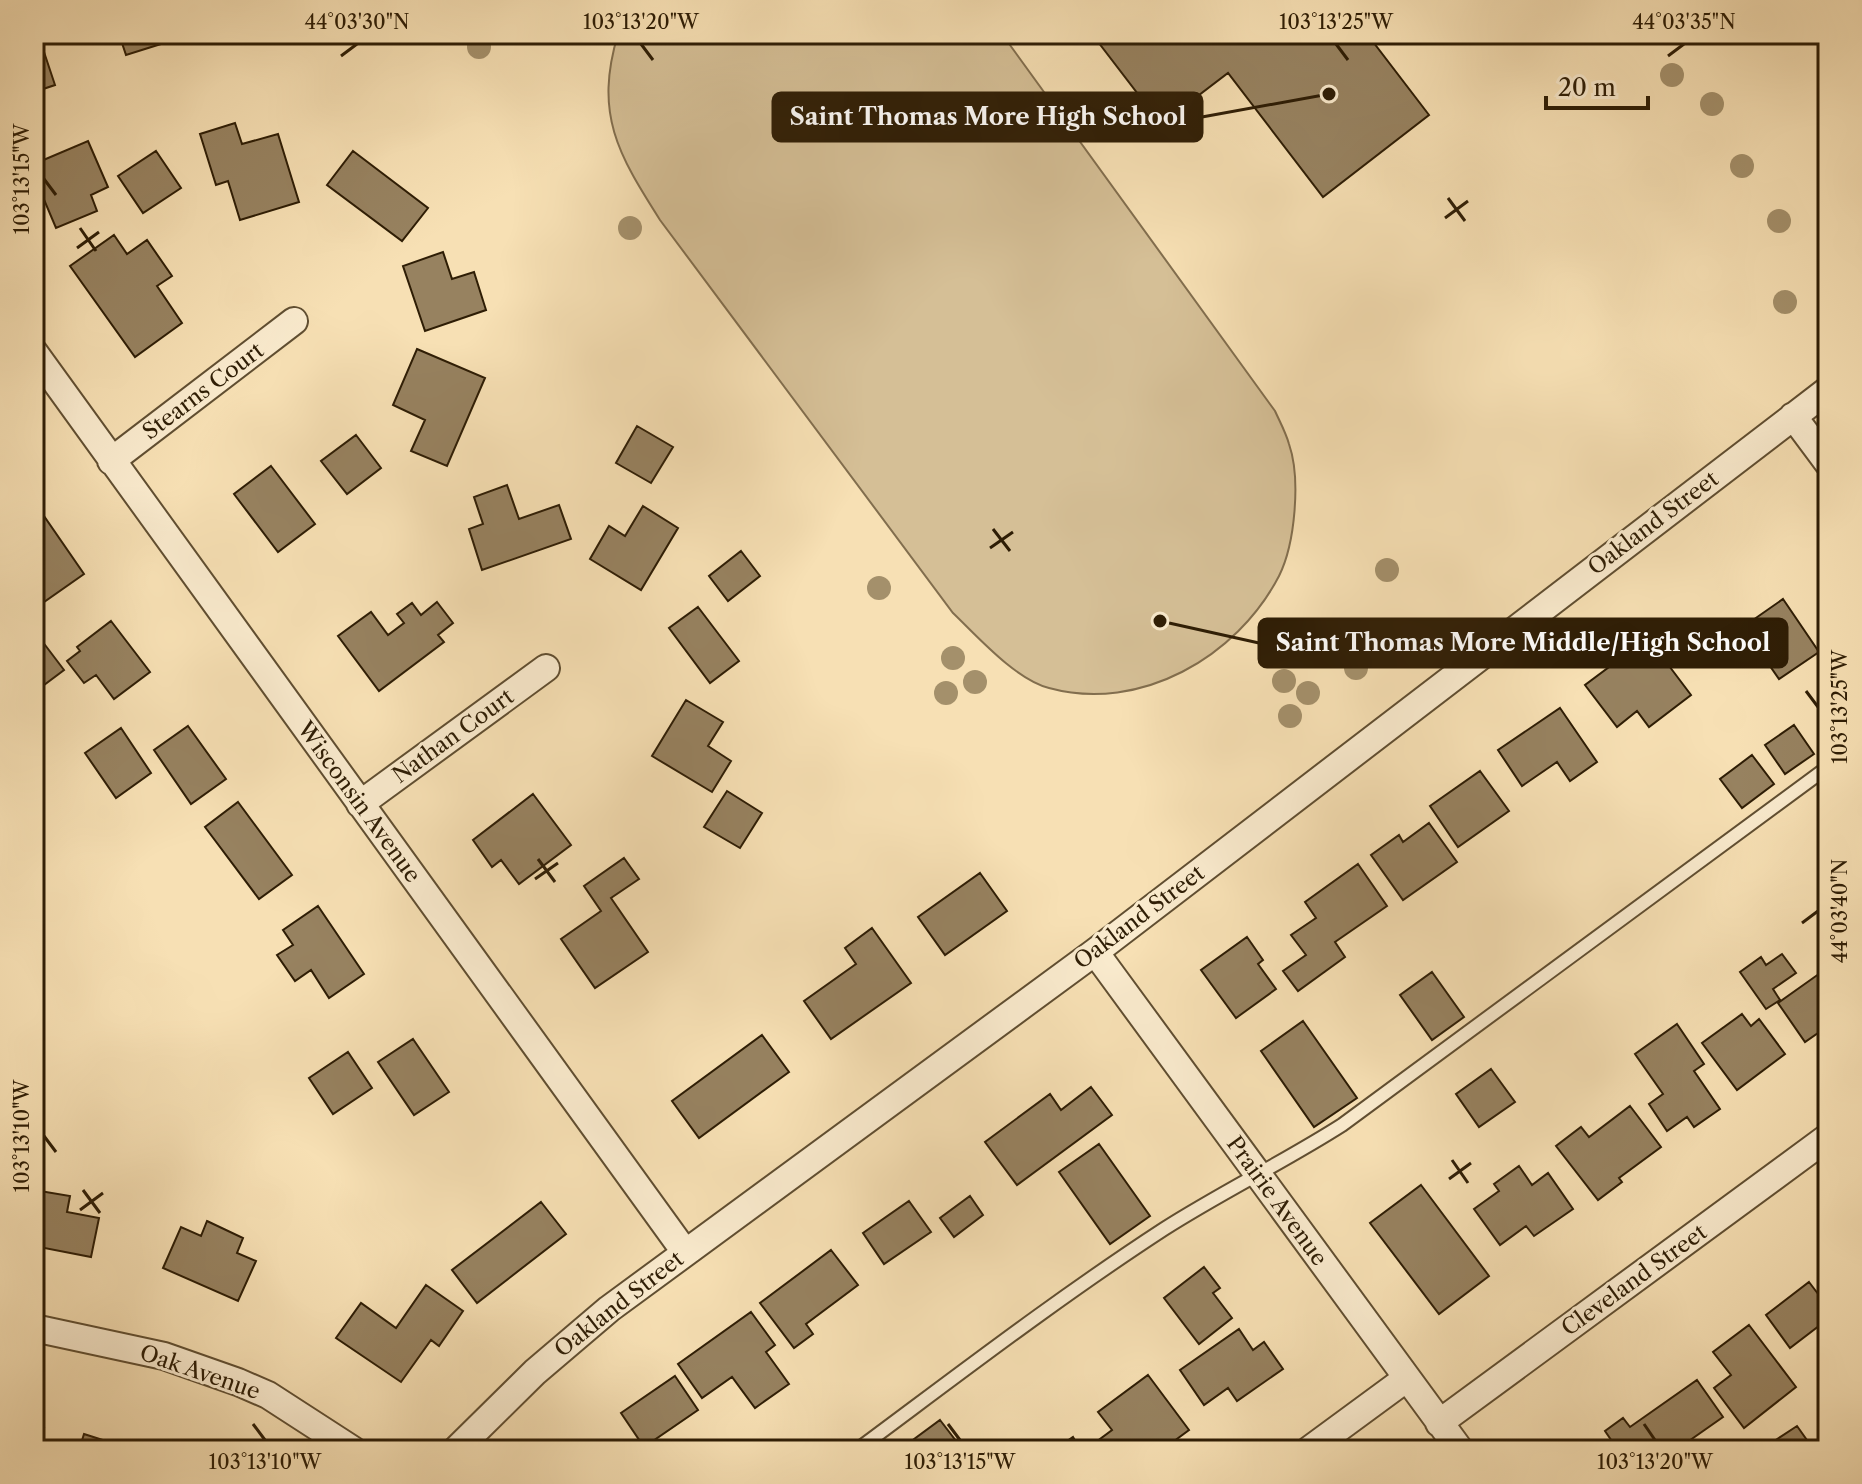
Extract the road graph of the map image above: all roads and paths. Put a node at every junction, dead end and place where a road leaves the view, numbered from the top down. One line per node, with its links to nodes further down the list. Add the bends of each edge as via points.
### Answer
1 (294, 321): 5 (street, Stearns Court)
2 (34, 352): 5 (street, Wisconsin Avenue)
3 (1828, 390): 4 (street, Oakland Street)
4 (1793, 416): 6 (street); 10 (street, Oakland Street)
5 (111, 461): 9 (street, Wisconsin Avenue)
6 (1828, 463)
7 (546, 668): 9 (street, Nathan Court)
8 (1828, 767): 12 (lane, via 1342,1125)
9 (360, 804): 13 (street, Wisconsin Avenue)
10 (1095, 952): 12 (street, Prairie Avenue); 13 (street, Oakland Street)
11 (1828, 1137): 16 (street, Cleveland Street)
12 (1258, 1175): 15 (street, Prairie Avenue); 19 (lane, via 1063,1297)
13 (685, 1252): 18 (street, Oakland Street, via 535,1372)
14 (34, 1328): 17 (street, Oak Avenue, via 164,1356 238,1382 268,1395)
15 (1407, 1378): 16 (street, Prairie Avenue); 20 (street)
16 (1439, 1423): 21 (street, Prairie Avenue)
17 (353, 1450)
18 (456, 1450)
19 (857, 1450)
20 (1309, 1450)
21 (1460, 1450)

